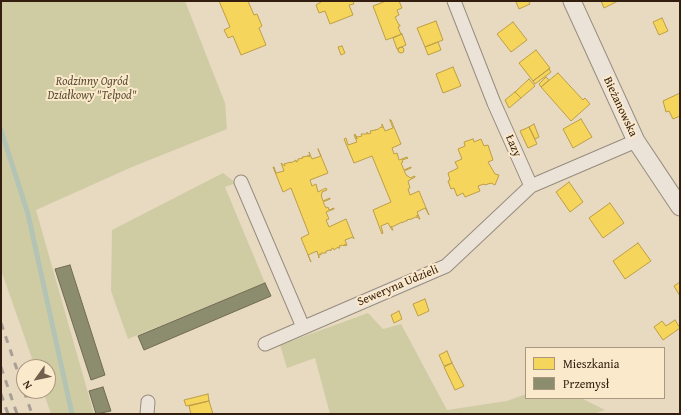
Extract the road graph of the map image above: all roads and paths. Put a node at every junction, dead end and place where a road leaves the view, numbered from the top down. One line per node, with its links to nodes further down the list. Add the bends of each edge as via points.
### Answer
1 (454, 1): 5 (street, Łazy, via 494,103)
2 (572, 1): 3 (street, Bieżanowska)
3 (636, 141): 5 (street); 6 (street, Bieżanowska)
4 (241, 182): 7 (street)
5 (531, 186): 7 (street, Seweryna Udzieli, via 446,266)
6 (680, 207)
7 (303, 327): 8 (street, Seweryna Udzieli)
8 (265, 344)

